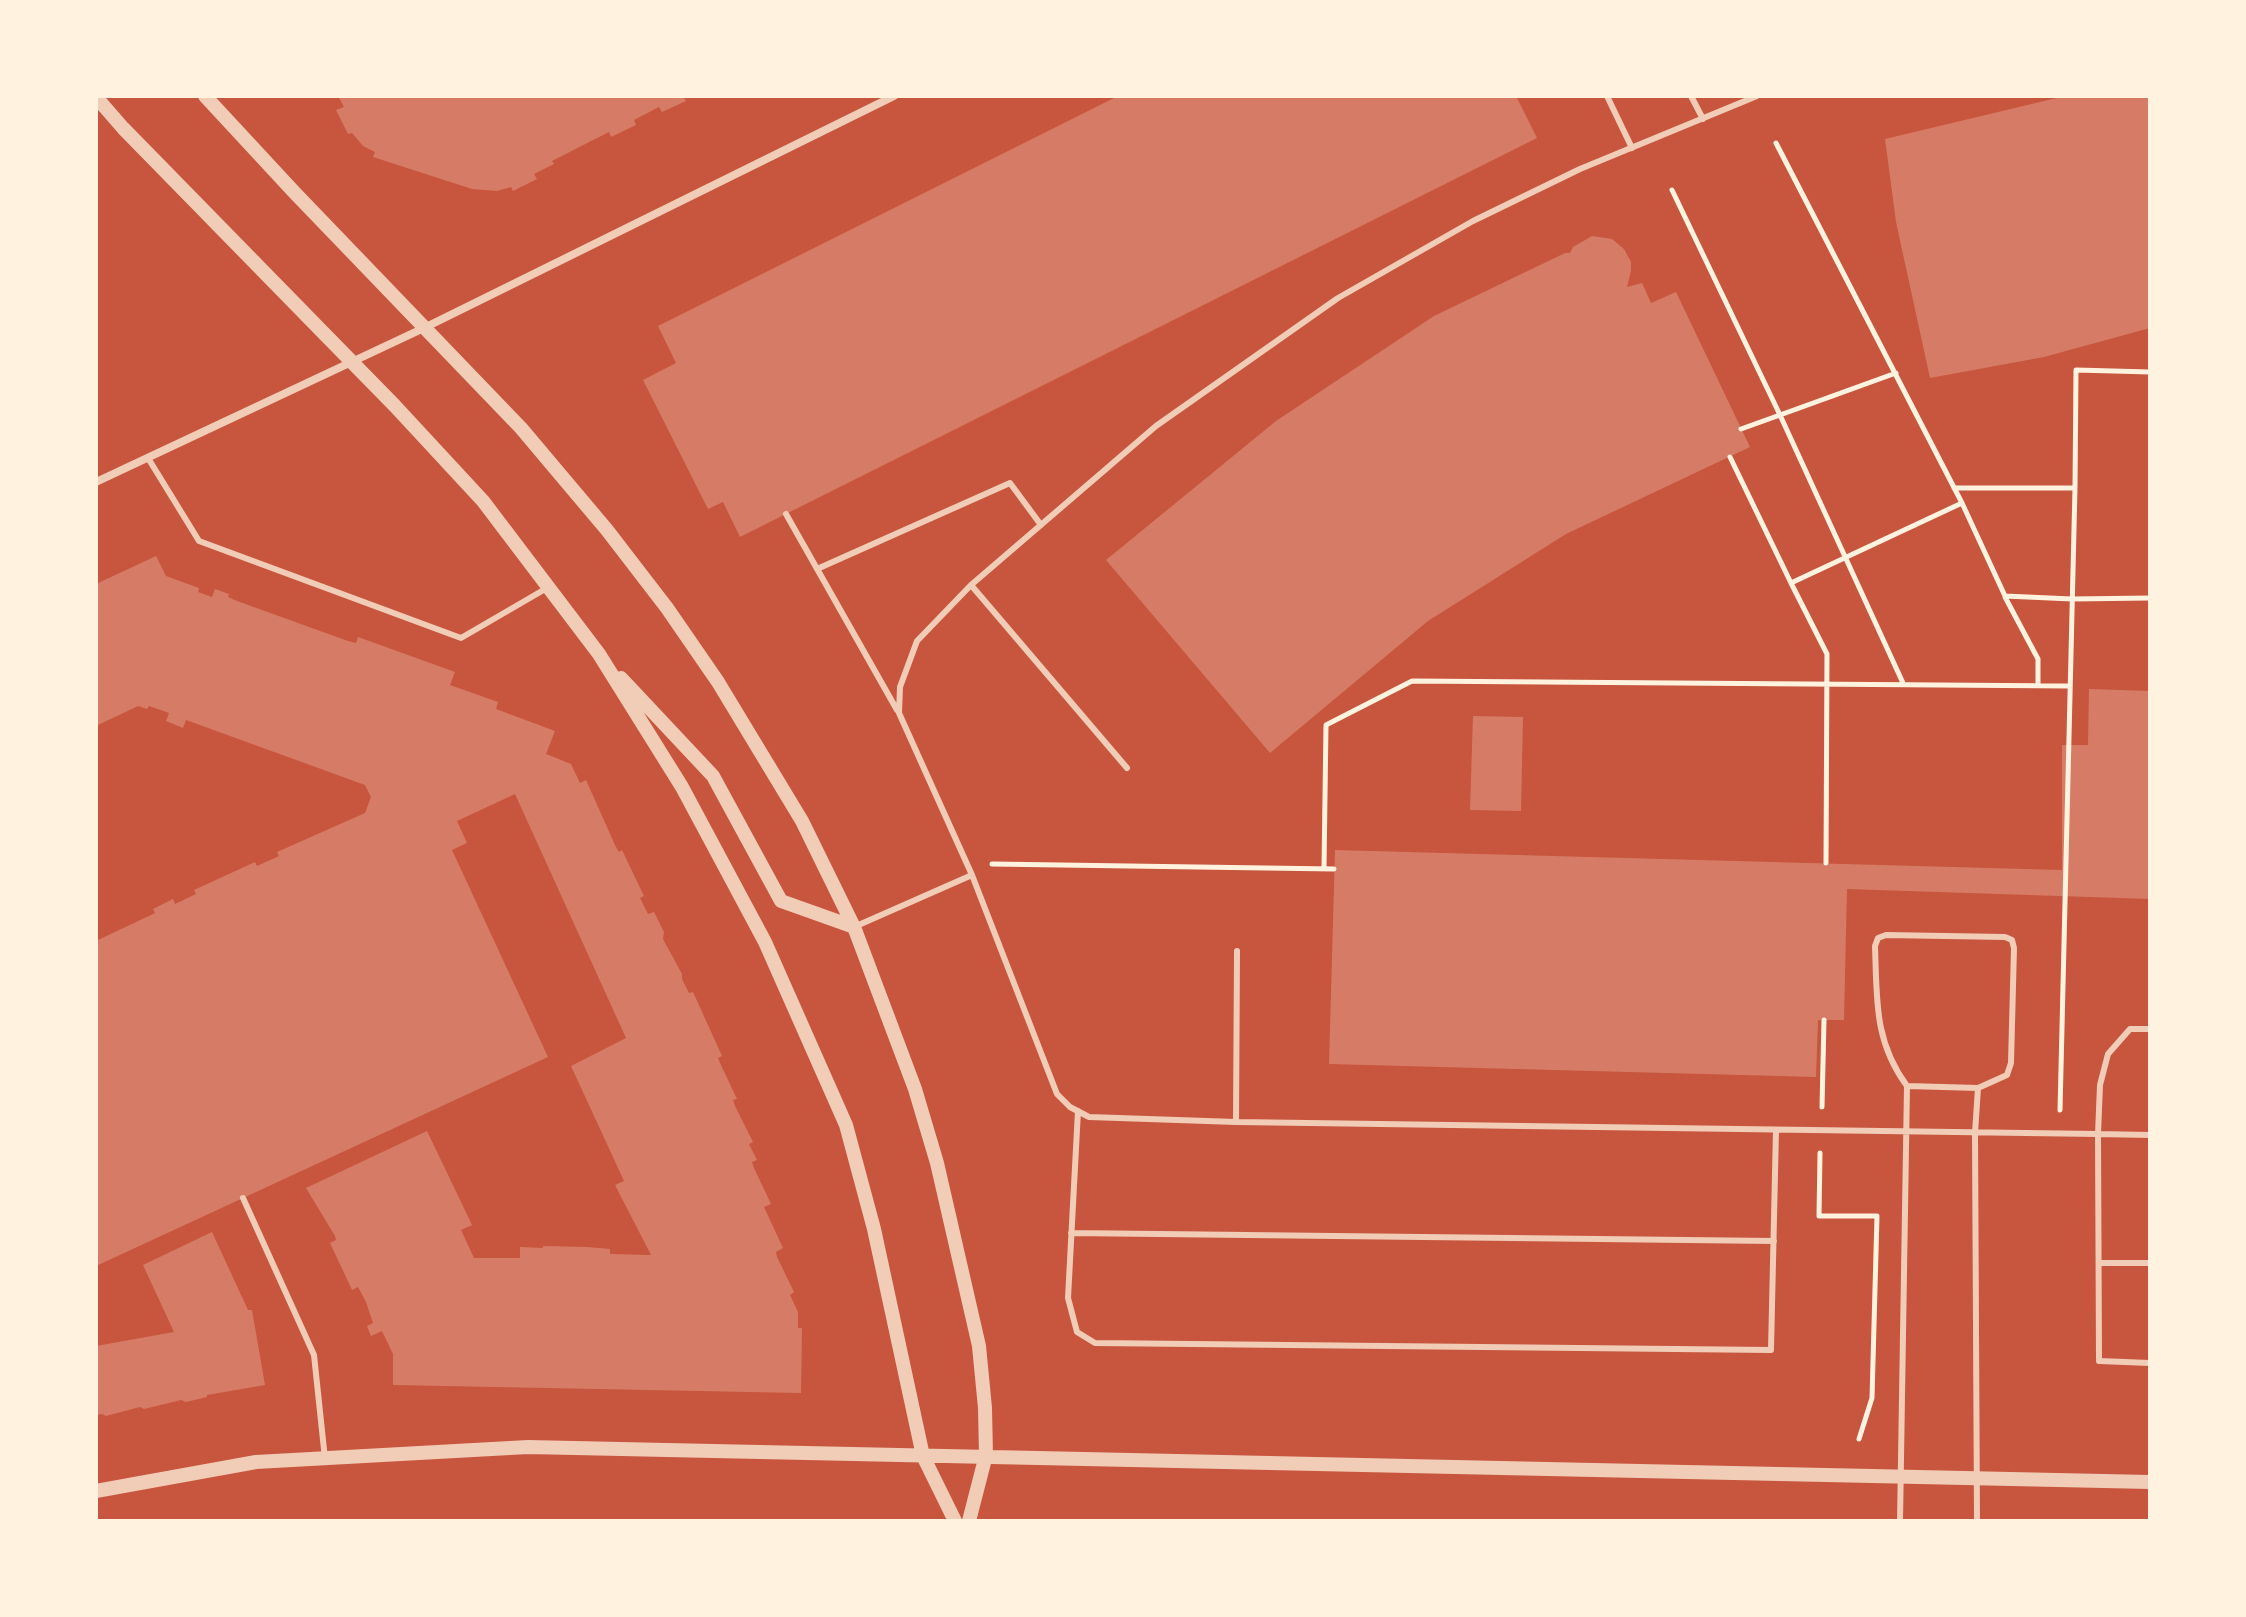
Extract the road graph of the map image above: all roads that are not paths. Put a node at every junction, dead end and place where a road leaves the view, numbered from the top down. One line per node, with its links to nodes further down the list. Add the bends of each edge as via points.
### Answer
1 (205, 96): 9 (street)
2 (894, 96): 9 (street)
3 (1607, 96): 8 (lane)
4 (1691, 96): 7 (lane)
5 (1757, 96): 7 (lane)
6 (96, 97): 10 (street)
7 (1703, 119): 8 (lane)
8 (1632, 148): 14 (lane, via 1473,221 1338,298 1156,426)
9 (424, 328): 10 (street); 22 (street, via 521,428 667,608 802,821)
10 (350, 361): 11 (street); 17 (street, via 483,501)
11 (148, 458): 12 (street); 17 (lane, via 199,541 461,638)
12 (96, 482)
13 (786, 514): 15 (lane)
14 (1041, 525): 15 (lane, via 1010,483); 16 (lane)
15 (817, 569): 19 (lane)
16 (971, 585): 19 (lane, via 917,641 900,687); 20 (lane)
17 (550, 586): 18 (street)
18 (599, 654): 22 (street, via 713,776 781,901); 41 (street, via 682,787 758,929 846,1125)
19 (899, 713): 21 (lane)
20 (1127, 768)
21 (972, 874): 22 (lane); 27 (lane, via 1057,1094)
22 (854, 927): 40 (street, via 937,1163 979,1346)
23 (1237, 951): 28 (lane)
24 (2150, 1029): 32 (lane, via 2130,1029 2108,1054 2100,1085)
25 (1907, 1086): 26 (lane); 26 (lane, via 1893,1066 1877,1018 1878,938 2005,937 2014,948 2011,1063 2007,1075); 30 (lane)
26 (1978, 1088): 31 (lane)
27 (1078, 1111): 28 (lane, via 1115,1119); 35 (lane)
28 (1236, 1122): 29 (lane)
29 (1776, 1130): 30 (lane); 36 (lane)
30 (1906, 1133): 31 (lane); 43 (lane)
31 (1975, 1133): 32 (lane); 44 (lane)
32 (2098, 1134): 33 (lane); 37 (lane)
33 (2150, 1135)
34 (243, 1198): 42 (lane, via 314,1355)
35 (1071, 1233): 36 (lane); 36 (lane, via 1068,1298 1074,1326 1095,1343 1771,1350)
36 (1774, 1241)
37 (2099, 1263): 38 (lane); 39 (lane, via 2099,1361)
38 (2150, 1263)
39 (2150, 1363)
40 (986, 1455): 41 (street); 43 (street); 48 (street)
41 (923, 1456): 42 (street, via 528,1447); 47 (street)
42 (325, 1459): 46 (street, via 256,1462)
43 (1901, 1478): 44 (street); 49 (lane)
44 (1976, 1479): 45 (street); 50 (lane)
45 (2150, 1482)
46 (96, 1491)
47 (955, 1521)
48 (969, 1521)
49 (1900, 1521)
50 (1977, 1521)

